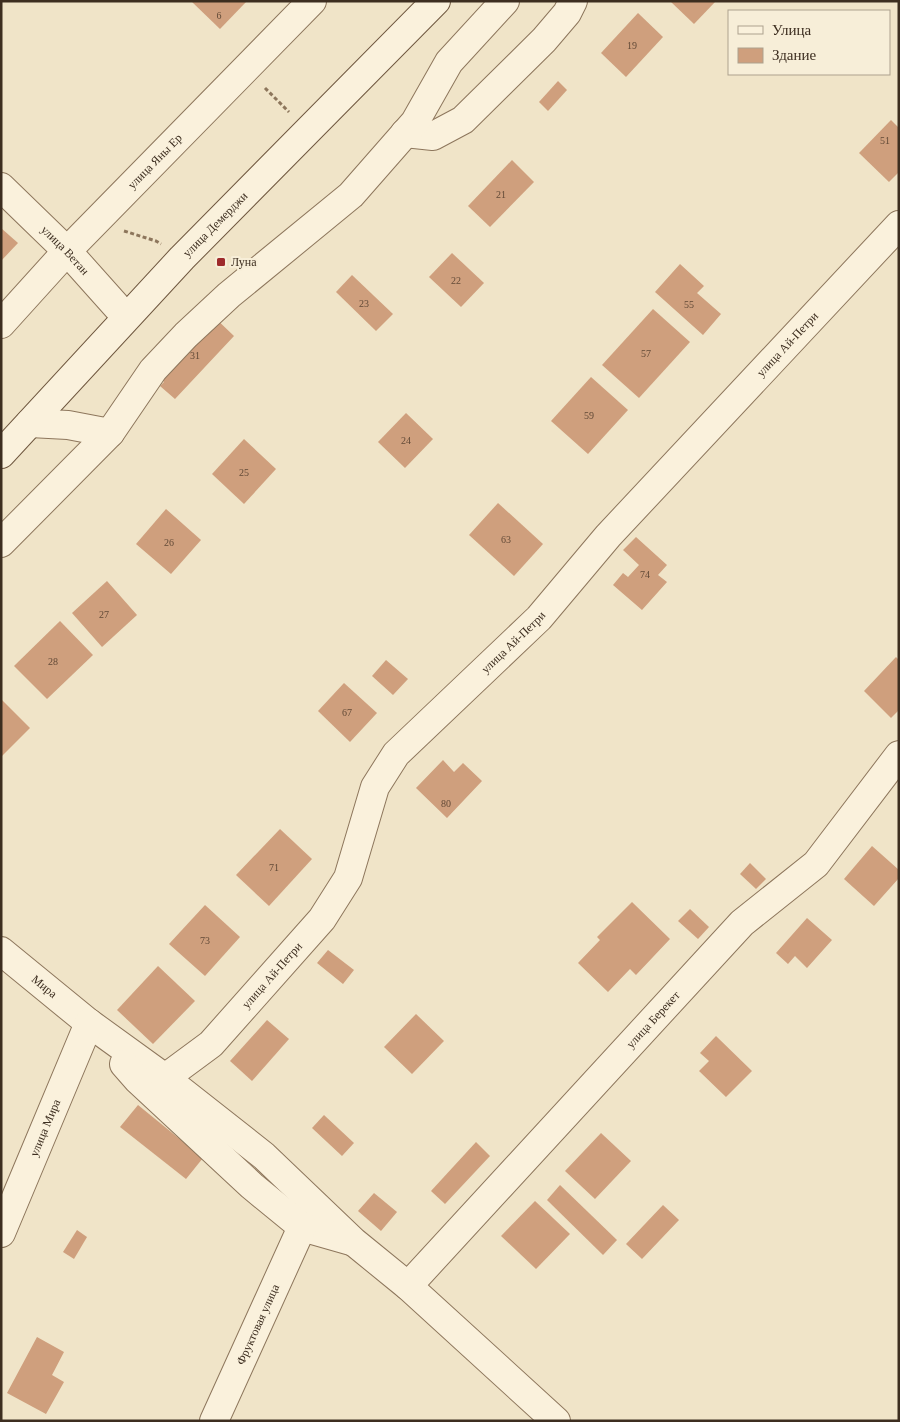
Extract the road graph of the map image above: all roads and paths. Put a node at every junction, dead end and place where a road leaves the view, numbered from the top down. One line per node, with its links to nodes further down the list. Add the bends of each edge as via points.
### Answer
1 (312, 1): 5 (street, улица Яны Ер)
2 (436, 1): 6 (street, улица Демерджи)
3 (505, 1): 7 (street, via 449,62 416,122)
4 (573, 1): 7 (street, via 544,40 463,120 433,136)
5 (246, 68): 6 (path); 9 (street, улица Яны Ер)
6 (306, 130): 12 (street, улица Демерджи)
7 (405, 133): 16 (street, via 351,195 229,295 186,335 153,370)
8 (1, 187): 11 (street, улица Ветан)
9 (93, 225): 11 (street, улица Яны Ер); 12 (path, via 156,241)
10 (899, 225): 22 (street, улица Ай-Петри, via 608,536 539,618 396,754 375,787 348,878 322,919 211,1044)
11 (67, 251): 13 (street, улица Ветан); 14 (street, улица Яны Ер)
12 (182, 258): 13 (street, улица Демерджи)
13 (126, 317): 15 (street, улица Демерджи)
14 (1, 324)
15 (30, 423): 16 (street, via 68,425); 17 (street, улица Демерджи)
16 (110, 433): 18 (street)
17 (1, 454)
18 (1, 543)
19 (899, 755): 26 (street, улица Берекет, via 816,864 742,923)
20 (1, 950): 21 (street, Мира)
21 (89, 1023): 22 (street); 23 (street, via 138,1080 252,1186); 24 (street, улица Мира)
22 (165, 1078): 25 (street, via 264,1156)
23 (302, 1227): 25 (street); 27 (street, Фруктовая улица)
24 (1, 1233)
25 (354, 1242): 26 (street)
26 (408, 1286): 28 (street)
27 (214, 1421)
28 (556, 1421)

